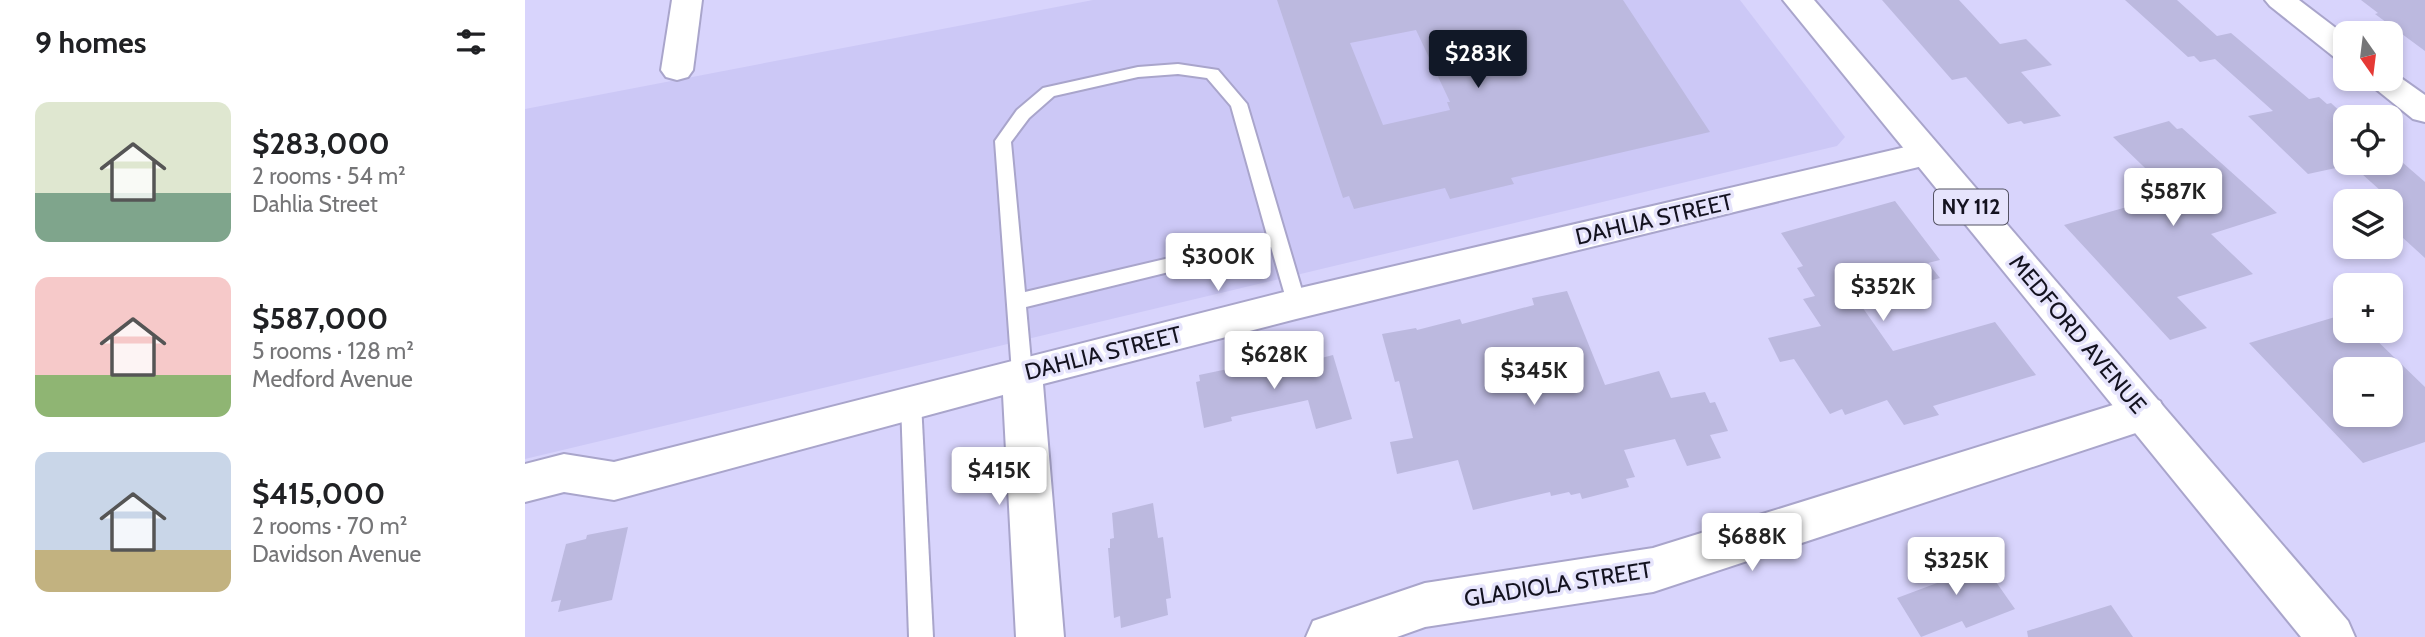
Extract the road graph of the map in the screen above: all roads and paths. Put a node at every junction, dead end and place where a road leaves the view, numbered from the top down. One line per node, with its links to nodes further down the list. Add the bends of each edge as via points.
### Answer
1 (687, 0): 5 (street)
2 (1798, 0): 8 (street, MEDFORD AVENUE / NY 112)
3 (2280, 0): 4 (street)
4 (2333, 41)
5 (677, 70)
6 (2399, 91): 7 (street)
7 (2425, 111)
8 (1927, 154): 11 (street, DAHLIA STREET); 14 (street, MEDFORD AVENUE / NY 112)
9 (1277, 239): 10 (lane); 10 (lane, via 1239,104 1212,74 1178,69 1138,72 1049,92 1023,114 1003,141); 11 (lane)
10 (1016, 302): 12 (lane)
11 (1296, 304): 12 (street, DAHLIA STREET)
12 (1022, 373): 13 (street, DAHLIA STREET); 17 (street)
13 (912, 402): 15 (street, DAHLIA STREET, via 614,481 564,474); 16 (lane)
14 (2145, 413): 18 (street, GLADIOLA STREET, via 1653,570 1425,605); 19 (street, MEDFORD AVENUE / NY 112)
15 (525, 483)
16 (921, 637)
17 (1040, 637)
18 (1330, 637)
19 (2331, 637)

